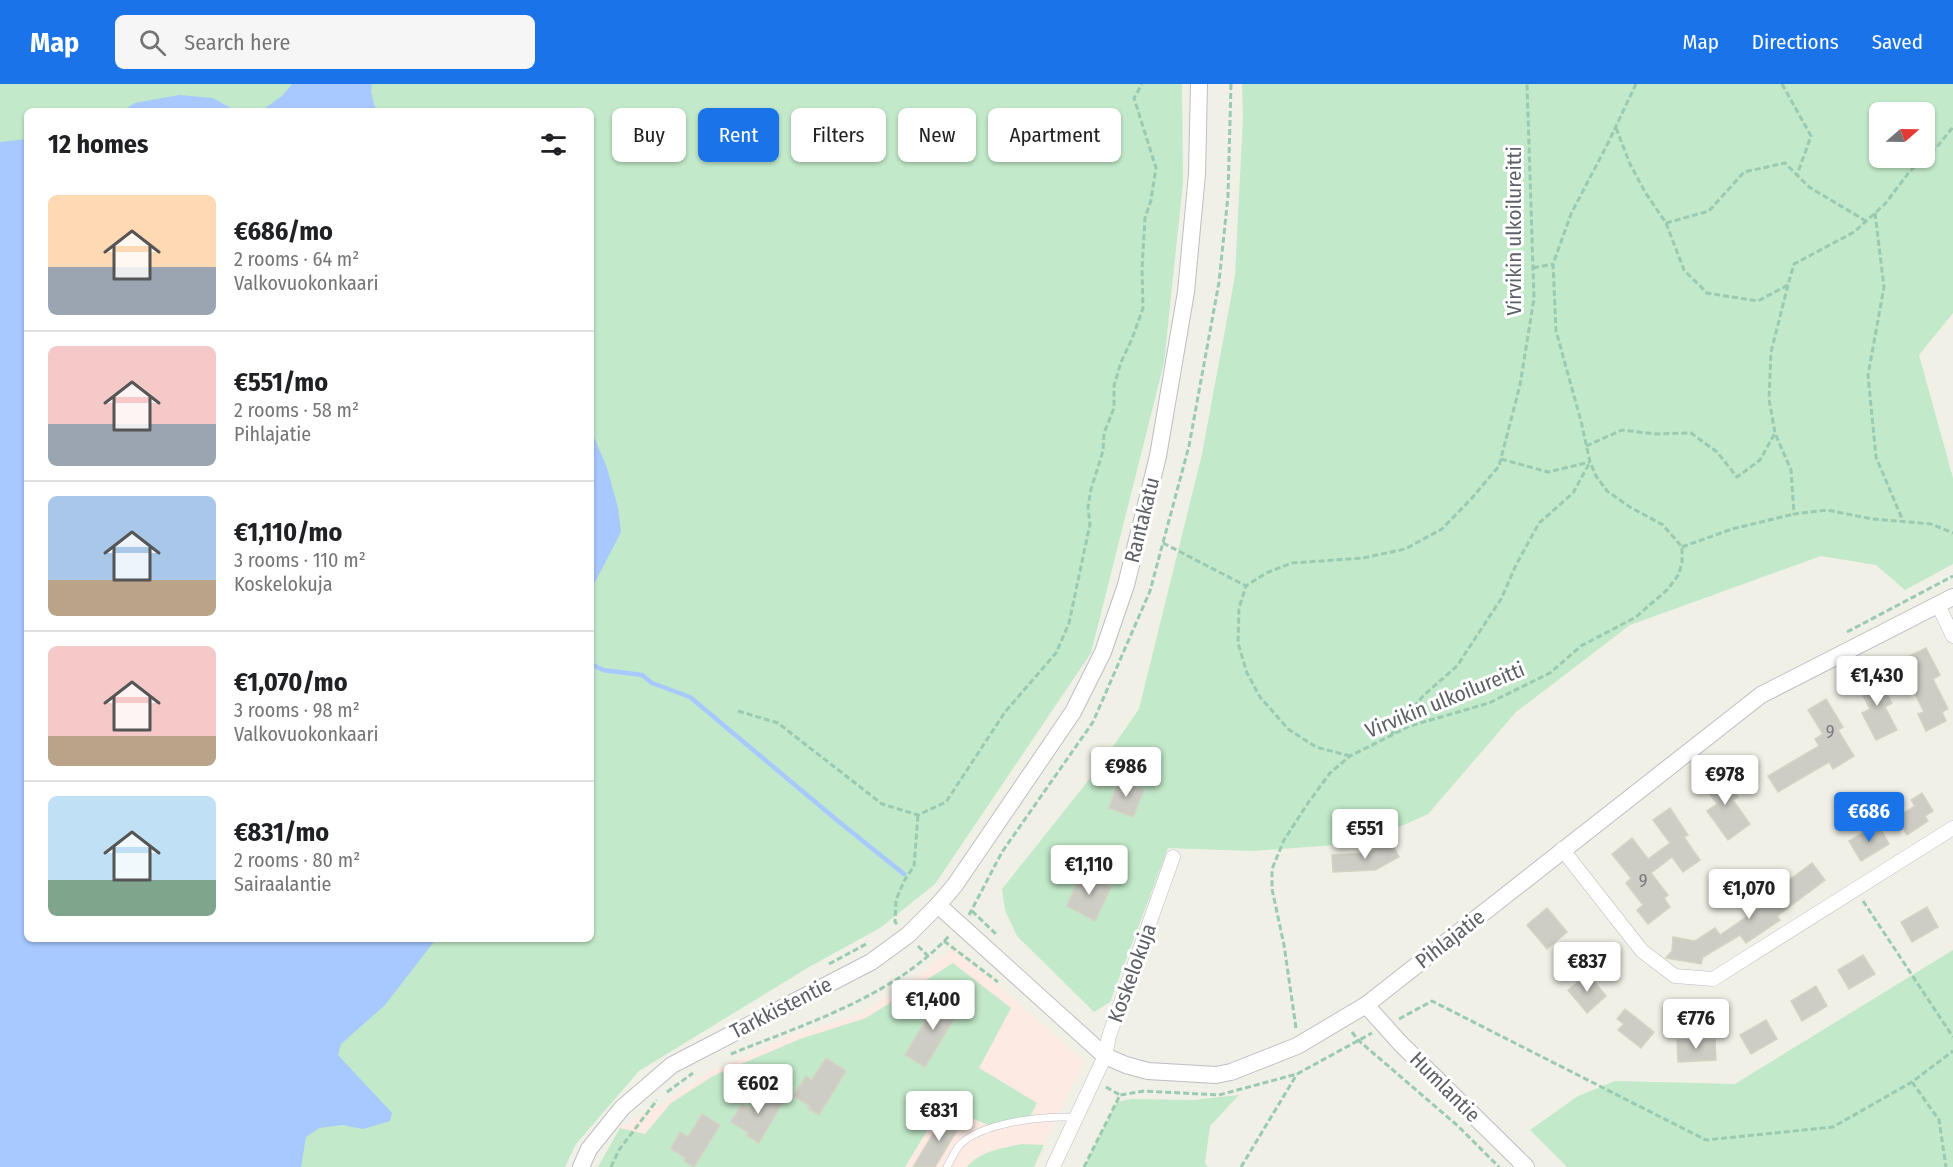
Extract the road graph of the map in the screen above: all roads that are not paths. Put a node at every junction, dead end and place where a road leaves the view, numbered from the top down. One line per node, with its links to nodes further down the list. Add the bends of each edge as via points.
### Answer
1 (1199, 84): 7 (street, Rantakatu, via 1197,174 1186,291 1158,456 1126,585 1103,652 1073,712)
2 (1946, 601): 3 (street); 5 (street, Pihlajatie, via 1761,695)
3 (1953, 636)
4 (1953, 828): 5 (street, via 1713,979 1675,976 1642,951)
5 (1562, 849): 8 (street, Pihlajatie)
6 (1173, 857): 9 (street, Koskelokuja)
7 (938, 906): 9 (street, Pihlajatie); 11 (street, Tarkkistentie, via 908,935 871,962 672,1065 622,1108 589,1149)
8 (1366, 1005): 9 (street, Pihlajatie, via 1287,1052 1216,1076 1148,1071); 14 (street, Humlantie)
9 (1105, 1056): 10 (street, Koskelokuja)
10 (1077, 1118): 12 (lane, via 1064,1116 993,1126 960,1145); 13 (street, Koskelokuja)
11 (581, 1167)
12 (947, 1167)
13 (1053, 1167)
14 (1526, 1167)

